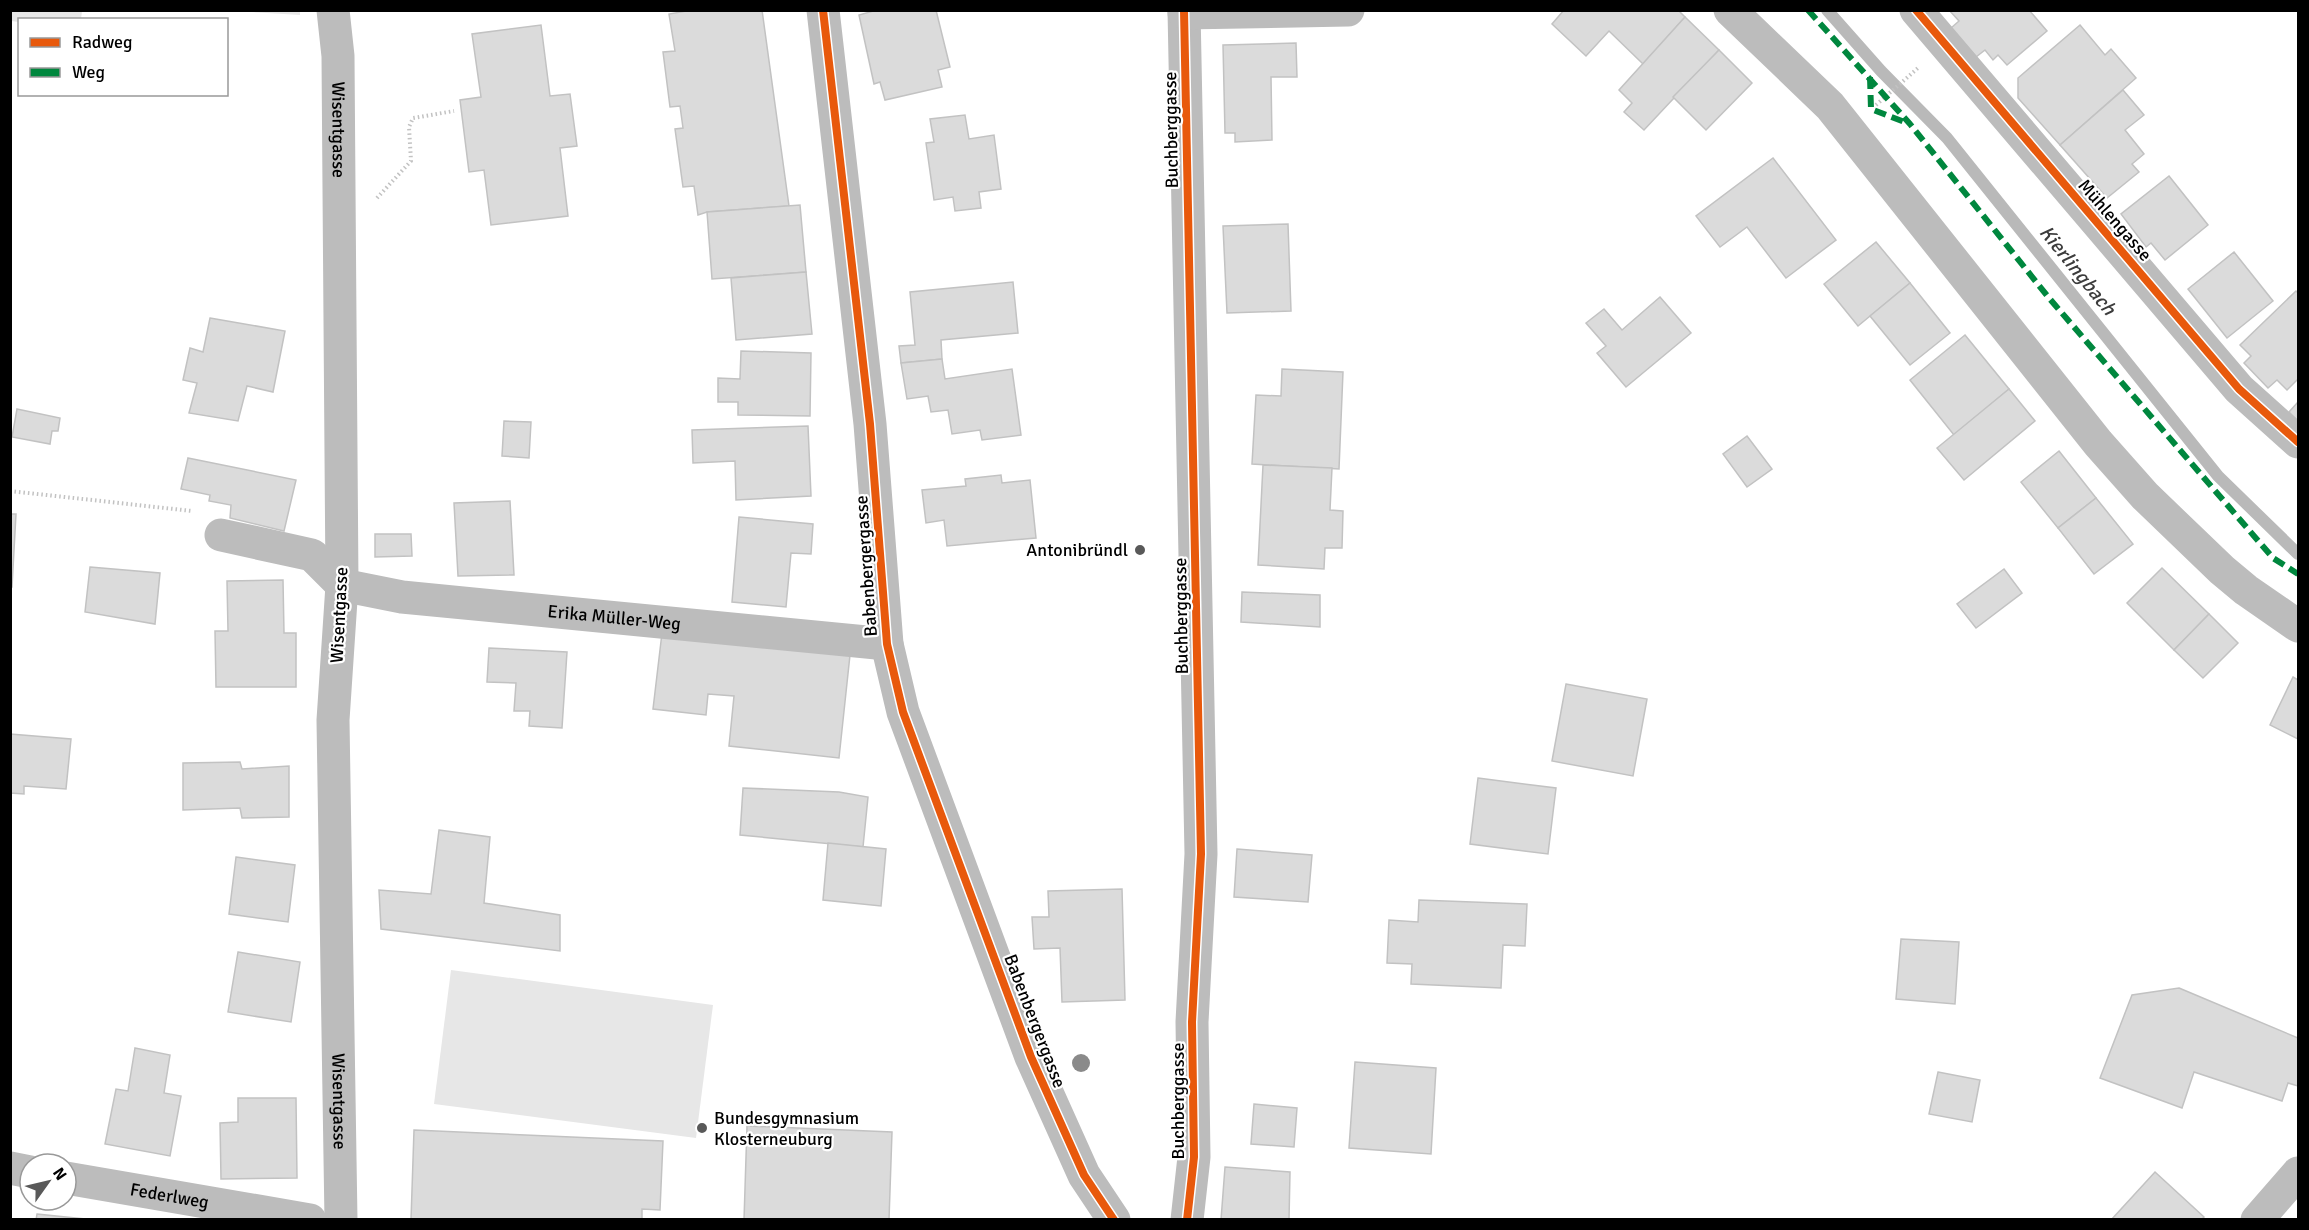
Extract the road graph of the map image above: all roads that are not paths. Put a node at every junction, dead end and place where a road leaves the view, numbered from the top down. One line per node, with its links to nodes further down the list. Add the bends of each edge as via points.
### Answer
1 (333, 10): 9 (street, Wisentgasse, via 338,56)
2 (824, 10): 11 (street, Babenbergergasse, via 870,424)
3 (1348, 10): 6 (street)
4 (1730, 10): 10 (street, via 1830,106 2098,443 2145,496 2246,590)
5 (1916, 10): 7 (street, Mühlengasse, via 2239,388)
6 (1184, 12): 17 (street, Buchberggasse, via 1201,854 1192,1022 1194,1157)
7 (2298, 442)
8 (221, 535): 9 (street, via 312,555)
9 (342, 585): 11 (street, Erika Müller-Weg, via 402,597); 15 (street, Wisentgasse, via 333,720)
10 (2298, 626)
11 (887, 644): 16 (street, Babenbergergasse, via 903,712 1031,1057 1084,1175)
12 (2298, 1173): 18 (street)
13 (78, 1180): 14 (street, Federlweg)
14 (310, 1220)
15 (341, 1220)
16 (1114, 1220)
17 (1187, 1220)
18 (2257, 1220)

